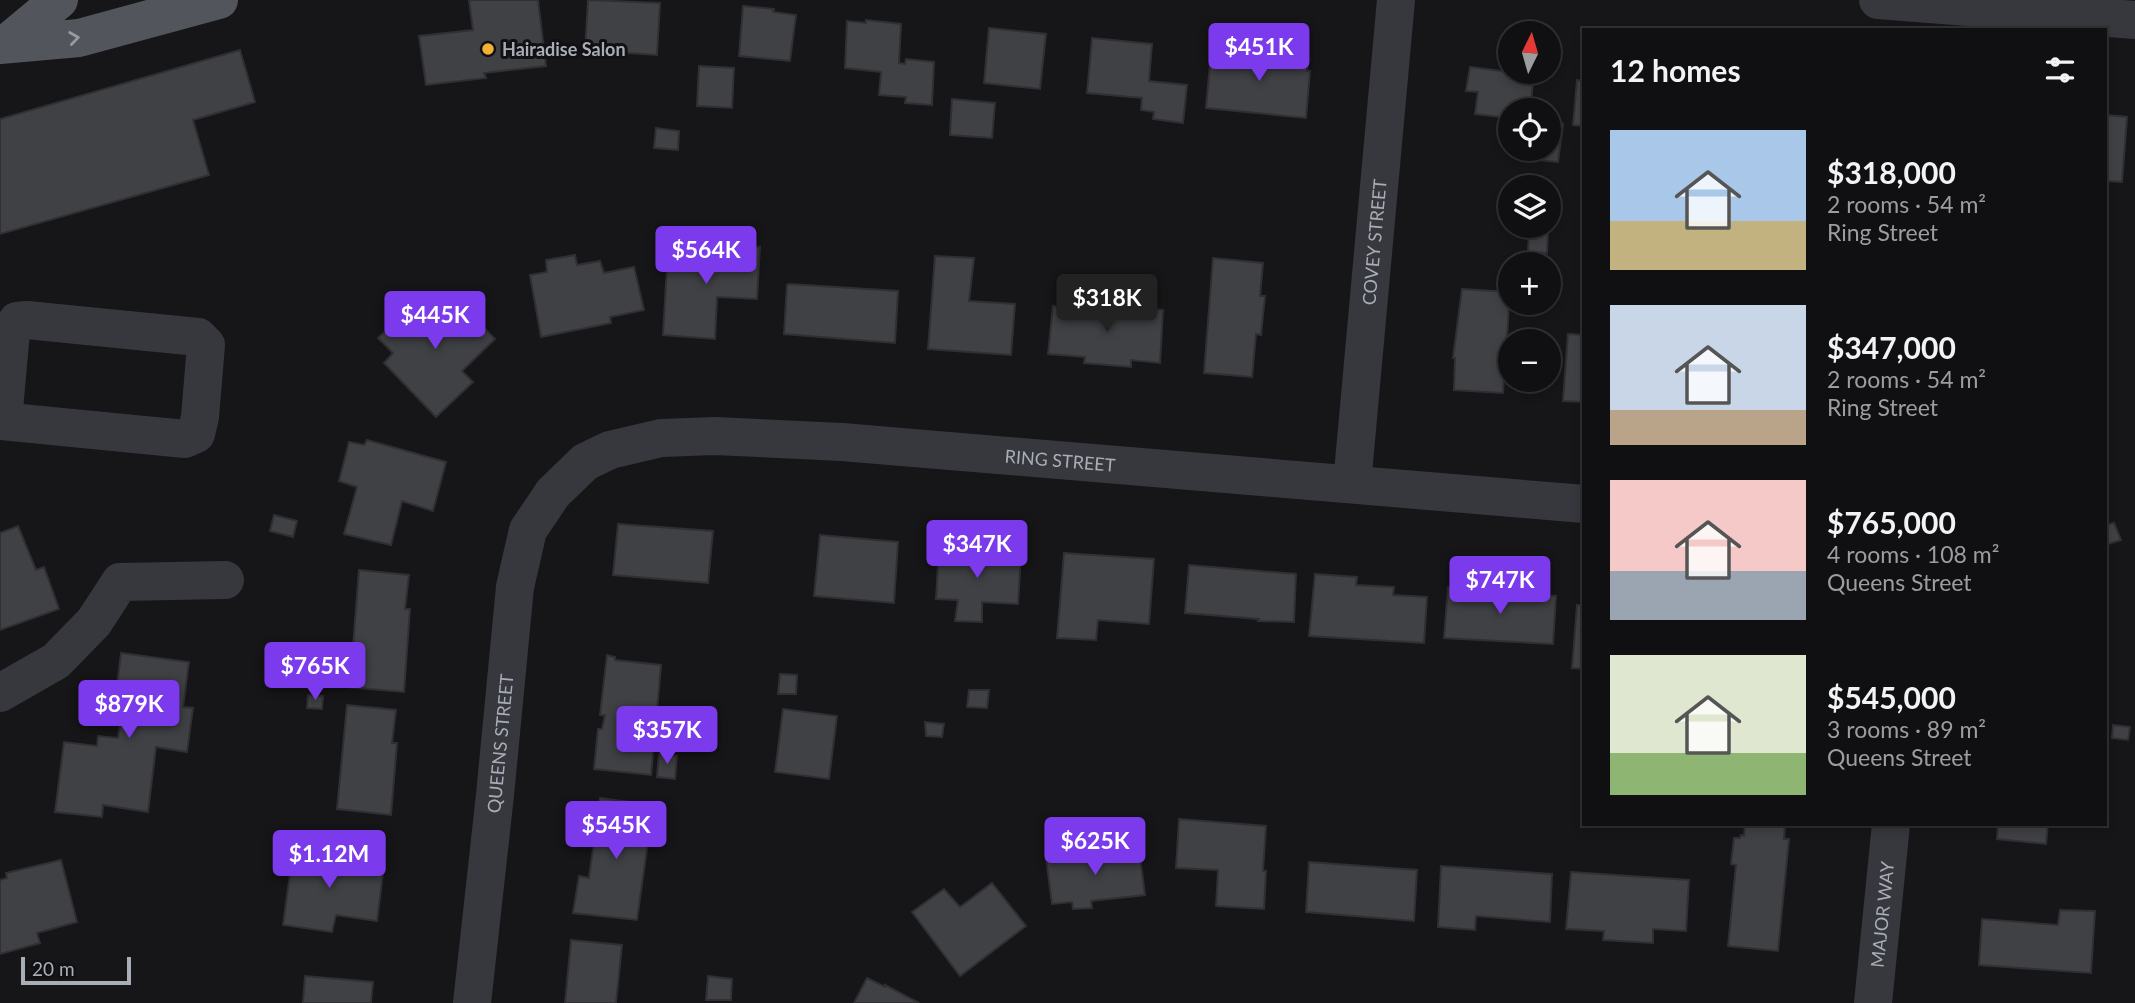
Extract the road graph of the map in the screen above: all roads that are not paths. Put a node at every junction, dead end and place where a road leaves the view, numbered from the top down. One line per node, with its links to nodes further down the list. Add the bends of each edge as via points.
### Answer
1 (59, 0): 6 (main road)
2 (219, 0): 6 (main road, one-way to 2, via 79,38)
3 (1396, 0): 8 (street, COVEY STREET)
4 (1878, 0): 5 (street)
5 (2135, 20)
6 (2, 37)
7 (1, 421): 7 (street, via 185,439 196,434 200,417 206,345 198,337 17,321 11,331)
8 (1352, 484): 9 (street, RING STREET, via 842,442 715,436 661,438 610,450 585,462); 10 (street, RING STREET)
9 (553, 493): 14 (street, QUEENS STREET, via 528,530 515,587)
10 (1582, 504)
11 (225, 580): 12 (street, via 120,582 93,622 56,661)
12 (0, 693)
13 (1891, 826): 15 (street, MAJOR WAY)
14 (472, 1003)
15 (1873, 1003)

